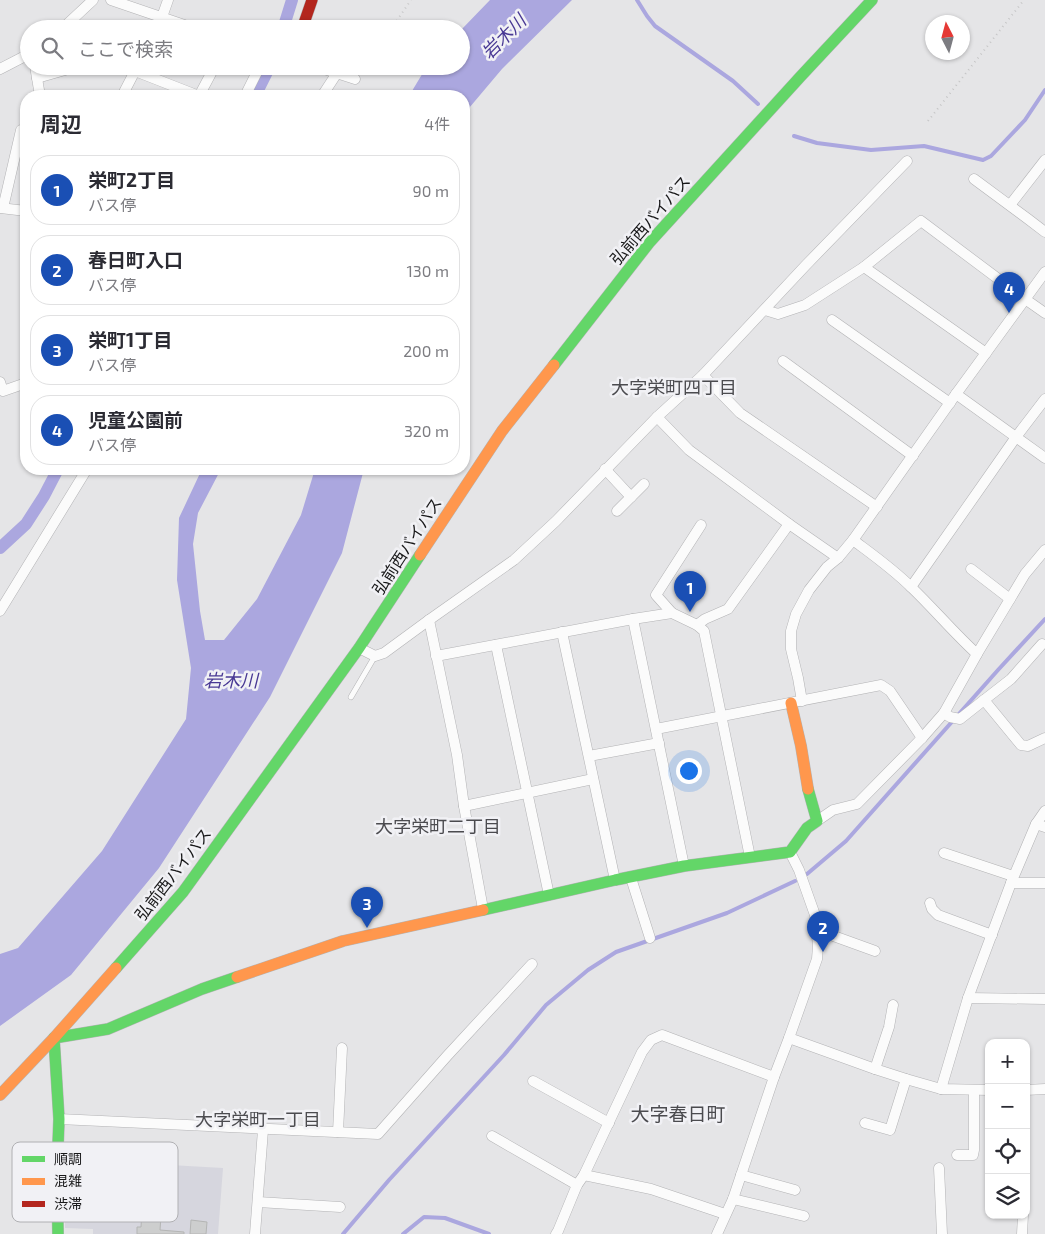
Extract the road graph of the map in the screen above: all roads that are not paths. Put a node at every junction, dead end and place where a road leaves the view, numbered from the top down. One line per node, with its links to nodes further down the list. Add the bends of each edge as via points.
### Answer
1 (93, 0): 7 (street)
2 (111, 0): 6 (street)
3 (168, 0): 6 (street)
4 (312, 0): 9 (street)
5 (872, 0): 76 (street, 弘前西バイパス, via 649,243 502,431)
6 (162, 17): 8 (street)
7 (72, 20)
8 (170, 20)
9 (305, 20)
10 (20, 59): 11 (street)
11 (0, 69)
12 (36, 75): 20 (street)
13 (48, 75): 20 (street)
14 (133, 75): 23 (street)
15 (145, 75): 24 (street)
16 (210, 75): 25 (street)
17 (256, 75): 26 (street)
18 (336, 75): 27 (street)
19 (343, 75): 21 (street)
20 (37, 78): 22 (street)
21 (355, 79)
22 (39, 90)
23 (125, 90)
24 (184, 90)
25 (202, 90)
26 (248, 90)
27 (326, 90)
28 (20, 134): 33 (street)
29 (1045, 160): 32 (street)
30 (907, 161): 39 (street)
31 (974, 179): 32 (street)
32 (1010, 206): 35 (street)
33 (2, 208): 34 (street)
34 (20, 210)
35 (1045, 232)
36 (864, 267): 38 (street, via 921,221); 39 (street, via 805,305 778,314); 42 (street)
37 (1045, 272): 38 (street)
38 (1025, 299): 40 (street); 42 (street)
39 (765, 310): 44 (street)
40 (1045, 313)
41 (832, 320): 49 (street)
42 (986, 353): 47 (street)
43 (783, 361): 52 (street)
44 (702, 375): 50 (street); 58 (street, via 740,413)
45 (0, 382): 46 (street, via 3,391)
46 (20, 385)
47 (956, 394): 49 (street); 51 (street)
48 (1045, 399): 51 (street)
49 (950, 403): 52 (street)
50 (657, 417): 54 (street); 60 (street, via 689,450)
51 (1016, 438): 53 (street); 66 (street)
52 (913, 456): 58 (street)
53 (1045, 458)
54 (605, 470): 57 (street); 71 (street, via 514,560)
55 (83, 475): 68 (street)
56 (644, 484): 57 (street)
57 (631, 497): 59 (street)
58 (876, 507): 62 (street)
59 (617, 511)
60 (789, 524): 64 (street); 72 (street, via 728,609)
61 (701, 525): 69 (street, via 656,596)
62 (853, 540): 64 (street); 66 (street)
63 (1045, 550): 67 (street)
64 (838, 558): 82 (street, via 826,567 810,590 796,614 791,631 791,649 798,678)
65 (971, 569): 67 (street)
66 (911, 587): 77 (street)
67 (1010, 599): 77 (street)
68 (1, 606)
69 (672, 613): 70 (street); 72 (street)
70 (633, 619): 73 (street); 85 (street)
71 (429, 620): 78 (street, via 384,653); 79 (street)
72 (697, 625): 83 (street, via 704,631)
73 (562, 632): 75 (street); 89 (street)
74 (1042, 644): 81 (street, via 1011,679)
75 (496, 645): 79 (street); 91 (street)
76 (359, 648): 78 (street); 115 (street, 弘前西バイパス, via 183,892)
77 (977, 654): 84 (street)
78 (374, 656): 80 (lane)
79 (436, 656): 92 (street)
80 (351, 696)
81 (984, 700): 84 (street); 87 (street, via 1021,745 1028,746)
82 (796, 702): 83 (street); 86 (street, via 881,685 890,690); 94 (street, via 809,793)
83 (721, 716): 85 (street); 98 (street)
84 (951, 716): 86 (street)
85 (656, 729): 88 (street)
86 (922, 738): 94 (street, via 858,804 833,810)
87 (1045, 738)
88 (659, 743): 89 (street); 99 (street)
89 (589, 756): 90 (street)
90 (593, 779): 91 (street); 102 (street)
91 (528, 793): 92 (street); 104 (street)
92 (464, 806): 106 (street)
93 (1045, 811): 95 (street)
94 (817, 821): 96 (street, via 807,828)
95 (1040, 826): 101 (street)
96 (790, 852): 98 (street); 107 (street, via 815,916)
97 (944, 853): 101 (street)
98 (750, 857): 99 (street)
99 (684, 866): 100 (street)
100 (631, 878): 102 (street); 109 (street)
101 (1012, 879): 103 (street); 108 (street)
102 (615, 880): 104 (street)
103 (1045, 883)
104 (549, 895): 106 (street)
105 (930, 903): 108 (street, via 938,915)
106 (483, 909): 115 (street, via 343,941 202,989 108,1029)
107 (817, 930): 110 (street); 116 (street, via 817,959)
108 (992, 935): 112 (street)
109 (650, 938)
110 (875, 951)
111 (532, 964): 132 (street, via 378,1134)
112 (968, 998): 113 (street); 122 (street)
113 (1045, 999)
114 (894, 1006): 118 (street)
115 (54, 1038): 127 (street, 弘前西バイパス); 128 (street)
116 (790, 1038): 118 (street); 119 (street)
117 (342, 1048): 132 (street)
118 (875, 1069): 120 (street)
119 (774, 1077): 129 (street, via 662,1035 651,1040 642,1052); 138 (street)
120 (906, 1079): 122 (street); 130 (street, via 890,1130)
121 (533, 1081): 129 (street)
122 (941, 1089): 126 (street)
123 (1045, 1089): 125 (street)
124 (985, 1090): 126 (street)
125 (1030, 1090)
126 (974, 1091): 135 (street, via 973,1154)
127 (0, 1095)
128 (59, 1119): 131 (street); 134 (street)
129 (609, 1122): 137 (street)
130 (865, 1123)
131 (263, 1130): 132 (street); 142 (street)
132 (338, 1132)
133 (492, 1136): 139 (street)
134 (58, 1142)
135 (957, 1155)
136 (939, 1168): 150 (street)
137 (584, 1175): 139 (street); 144 (street, via 651,1189)
138 (741, 1175): 140 (street); 141 (street)
139 (577, 1185): 148 (street)
140 (795, 1190)
141 (733, 1199): 144 (street); 145 (street)
142 (258, 1202): 143 (street); 147 (street)
143 (340, 1206)
144 (725, 1214): 149 (street)
145 (804, 1216)
146 (1023, 1219): 151 (street)
147 (255, 1234)
148 (556, 1234)
149 (717, 1234)
150 (942, 1234)
151 (1022, 1234)

